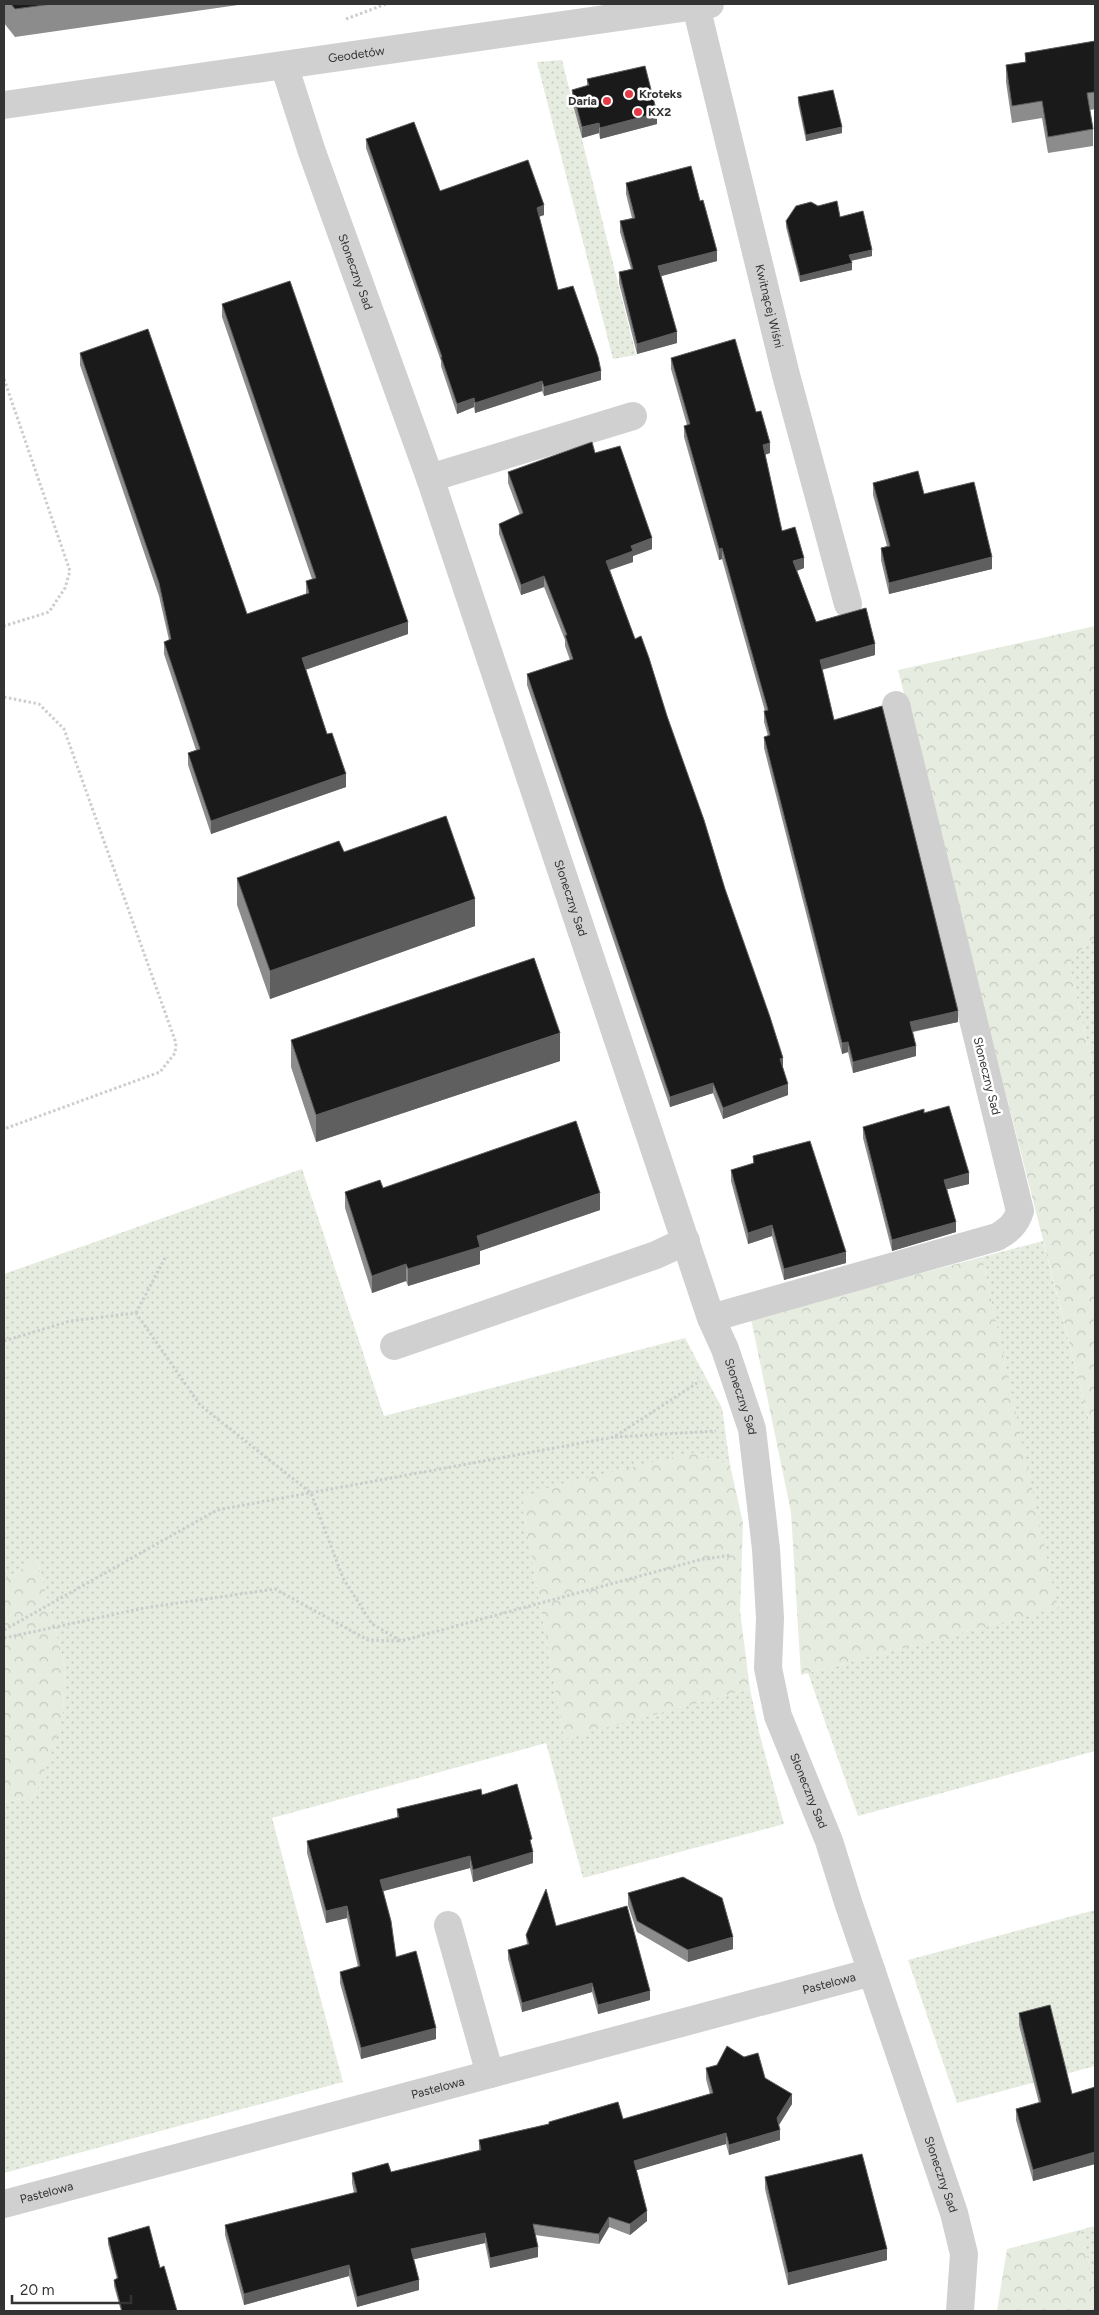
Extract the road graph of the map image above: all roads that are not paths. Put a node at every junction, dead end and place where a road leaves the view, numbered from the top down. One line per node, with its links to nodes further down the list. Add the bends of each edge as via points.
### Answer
1 (703, 5): 2 (street, Geodetów); 6 (street, Kwitnącej Wiśni, via 788,384)
2 (284, 64): 3 (street, Geodetów); 5 (street, Słoneczny Sad, via 312,152)
3 (4, 105)
4 (633, 416): 5 (street)
5 (430, 478): 8 (street, Słoneczny Sad)
6 (848, 604)
7 (896, 705): 9 (street, Słoneczny Sad, via 1020,1211 1012,1225 997,1237)
8 (686, 1241): 9 (street, Słoneczny Sad); 10 (street, via 656,1255)
9 (711, 1318): 12 (street, Słoneczny Sad, via 752,1429 766,1549 770,1618 768,1668 778,1716 829,1840)
10 (394, 1346)
11 (448, 1925): 13 (street)
12 (872, 1972): 13 (street, Pastelowa); 15 (street, Słoneczny Sad, via 954,2213 964,2254)
13 (490, 2074): 14 (street, Pastelowa)
14 (4, 2204)
15 (960, 2311)

